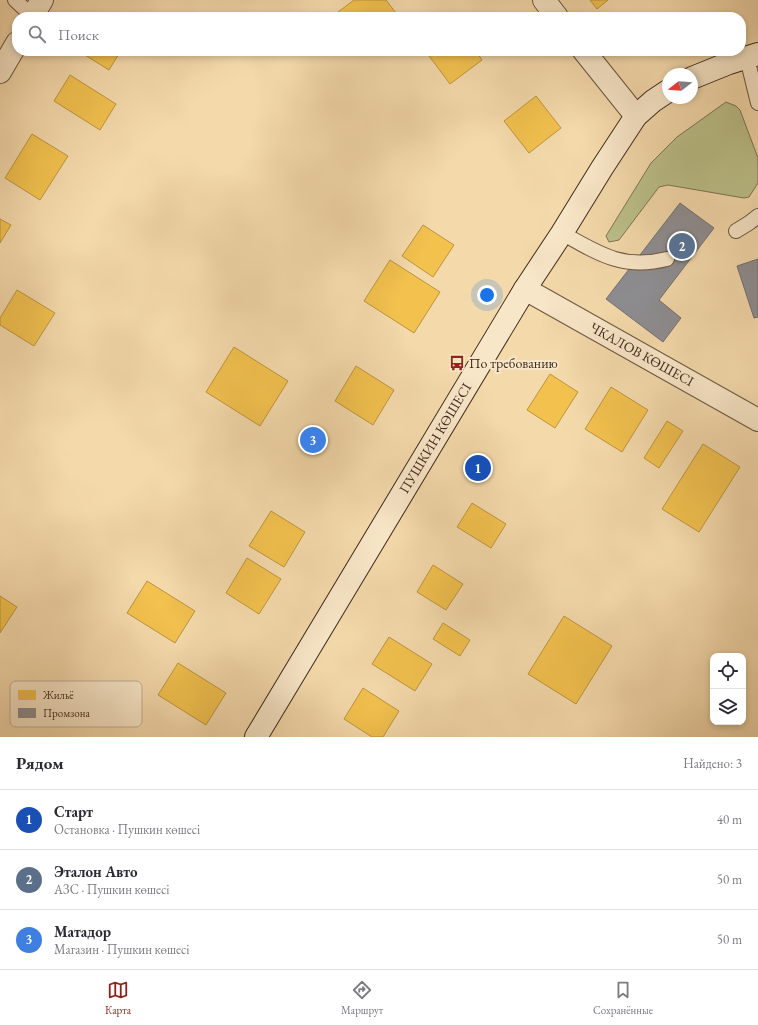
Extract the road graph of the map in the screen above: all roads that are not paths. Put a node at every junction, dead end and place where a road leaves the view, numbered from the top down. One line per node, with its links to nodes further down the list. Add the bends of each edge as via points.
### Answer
1 (15, 0): 3 (lane)
2 (544, 0): 4 (street)
3 (35, 11)
4 (553, 12)
5 (12, 52): 8 (street)
6 (588, 56): 12 (street)
7 (752, 56): 9 (street); 11 (lane)
8 (0, 72)
9 (698, 75)
10 (662, 95): 12 (street, ПУШКИН КӨШЕСІ)
11 (758, 103)
12 (636, 116): 15 (street, ПУШКИН КӨШЕСІ)
13 (758, 216): 14 (lane)
14 (736, 231)
15 (562, 233): 16 (lane, via 598,254 616,260 642,263); 17 (street, ПУШКИН КӨШЕСІ)
16 (667, 259)
17 (525, 289): 18 (street, ЧКАЛОВ КӨШЕСІ); 19 (street, ПУШКИН КӨШЕСІ)
18 (758, 420)
19 (256, 737)

